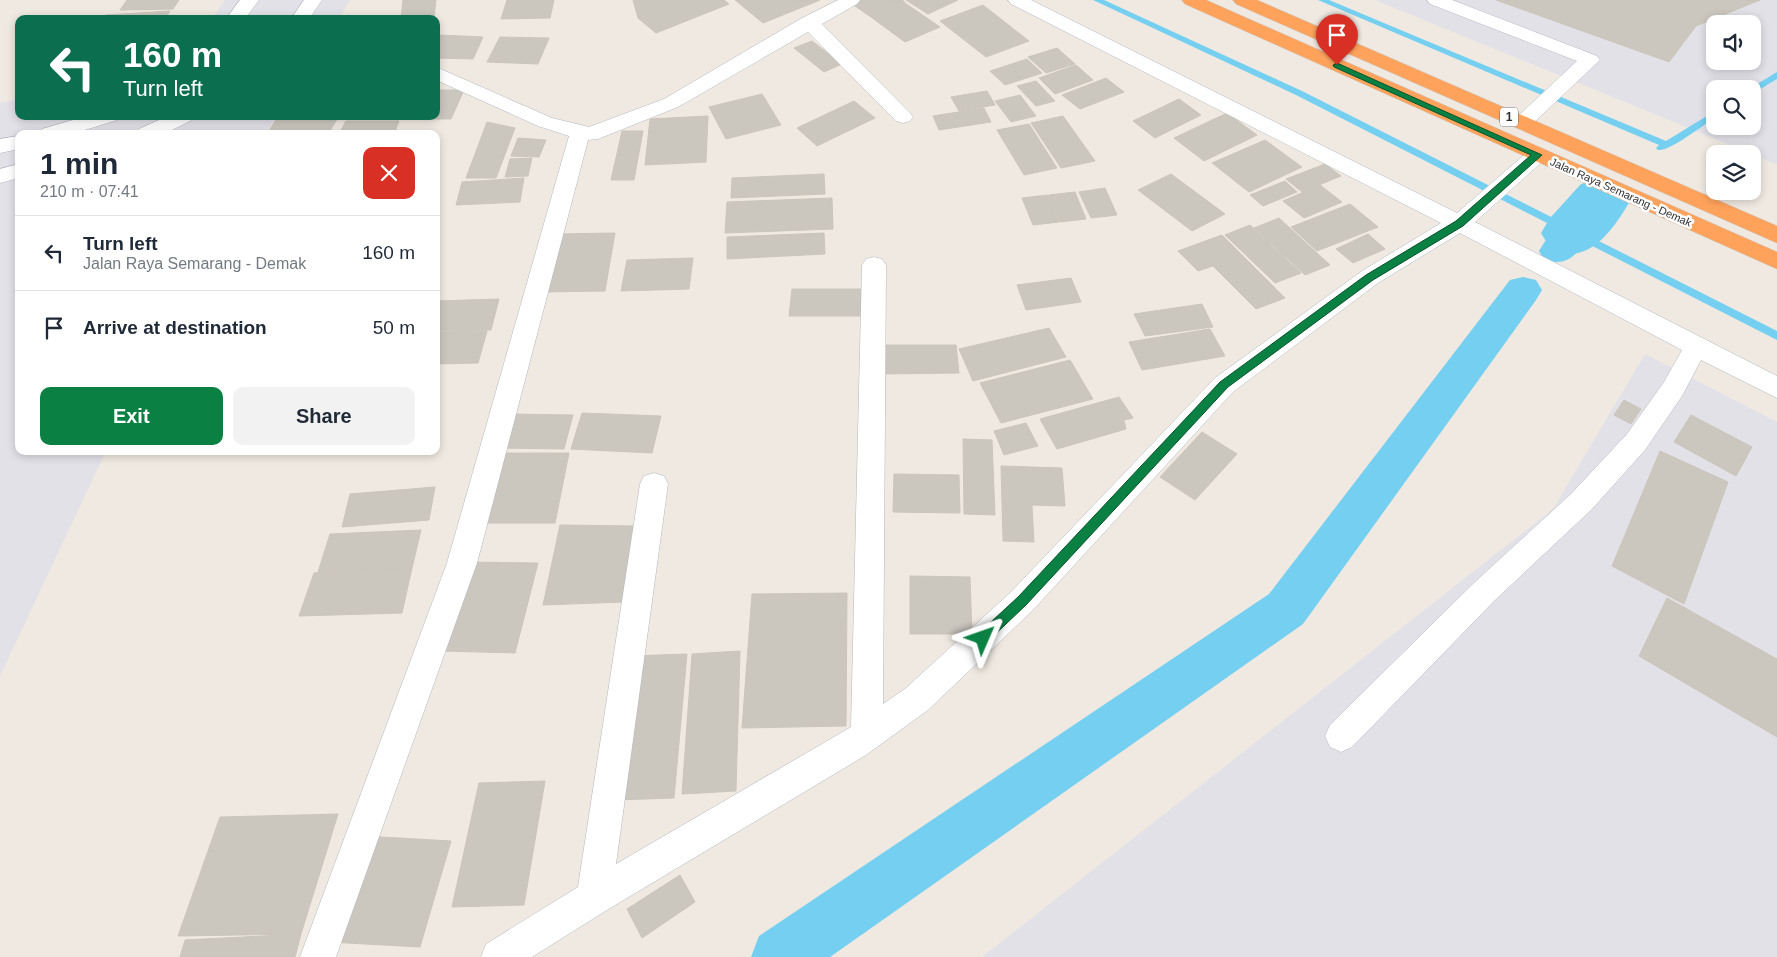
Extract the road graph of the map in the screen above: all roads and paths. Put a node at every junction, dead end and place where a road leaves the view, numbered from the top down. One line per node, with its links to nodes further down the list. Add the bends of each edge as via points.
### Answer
1 (250, 0): 8 (street)
2 (313, 0): 9 (street)
3 (851, 0): 10 (street)
4 (1017, 0): 24 (street)
5 (1191, 0): 21 (highway, Jalan Raya Semarang - Demak / 1)
6 (1242, 0): 13 (highway, Jalan Raya Semarang - Demak / 1)
7 (1436, 0): 13 (street, via 1590,60)
8 (238, 15)
9 (303, 15)
10 (809, 22): 12 (street); 18 (street, via 671,103 591,134)
11 (440, 74): 18 (street, via 544,122)
12 (903, 117)
13 (1528, 118): 25 (highway, Jalan Raya Semarang - Demak / 1)
14 (96, 120): 16 (street)
15 (176, 120): 17 (street)
16 (63, 130)
17 (155, 130)
18 (580, 133): 34 (street, via 462,562)
19 (15, 143): 20 (street)
20 (0, 146)
21 (1531, 160): 24 (street); 26 (highway, Jalan Raya Semarang - Demak / 1)
22 (15, 172): 23 (street)
23 (0, 176)
24 (1464, 219): 28 (street); 31 (street, via 1370,277 1224,384 1022,601 917,699)
25 (1777, 235)
26 (1777, 262)
27 (874, 265): 31 (street)
28 (1696, 347): 29 (street); 32 (street, via 1673,389 1636,442 1581,502 1485,591)
29 (1777, 388)
30 (654, 484): 33 (street)
31 (867, 734): 33 (street)
32 (1341, 736)
33 (594, 897): 35 (street)
34 (318, 957)
35 (499, 957)

